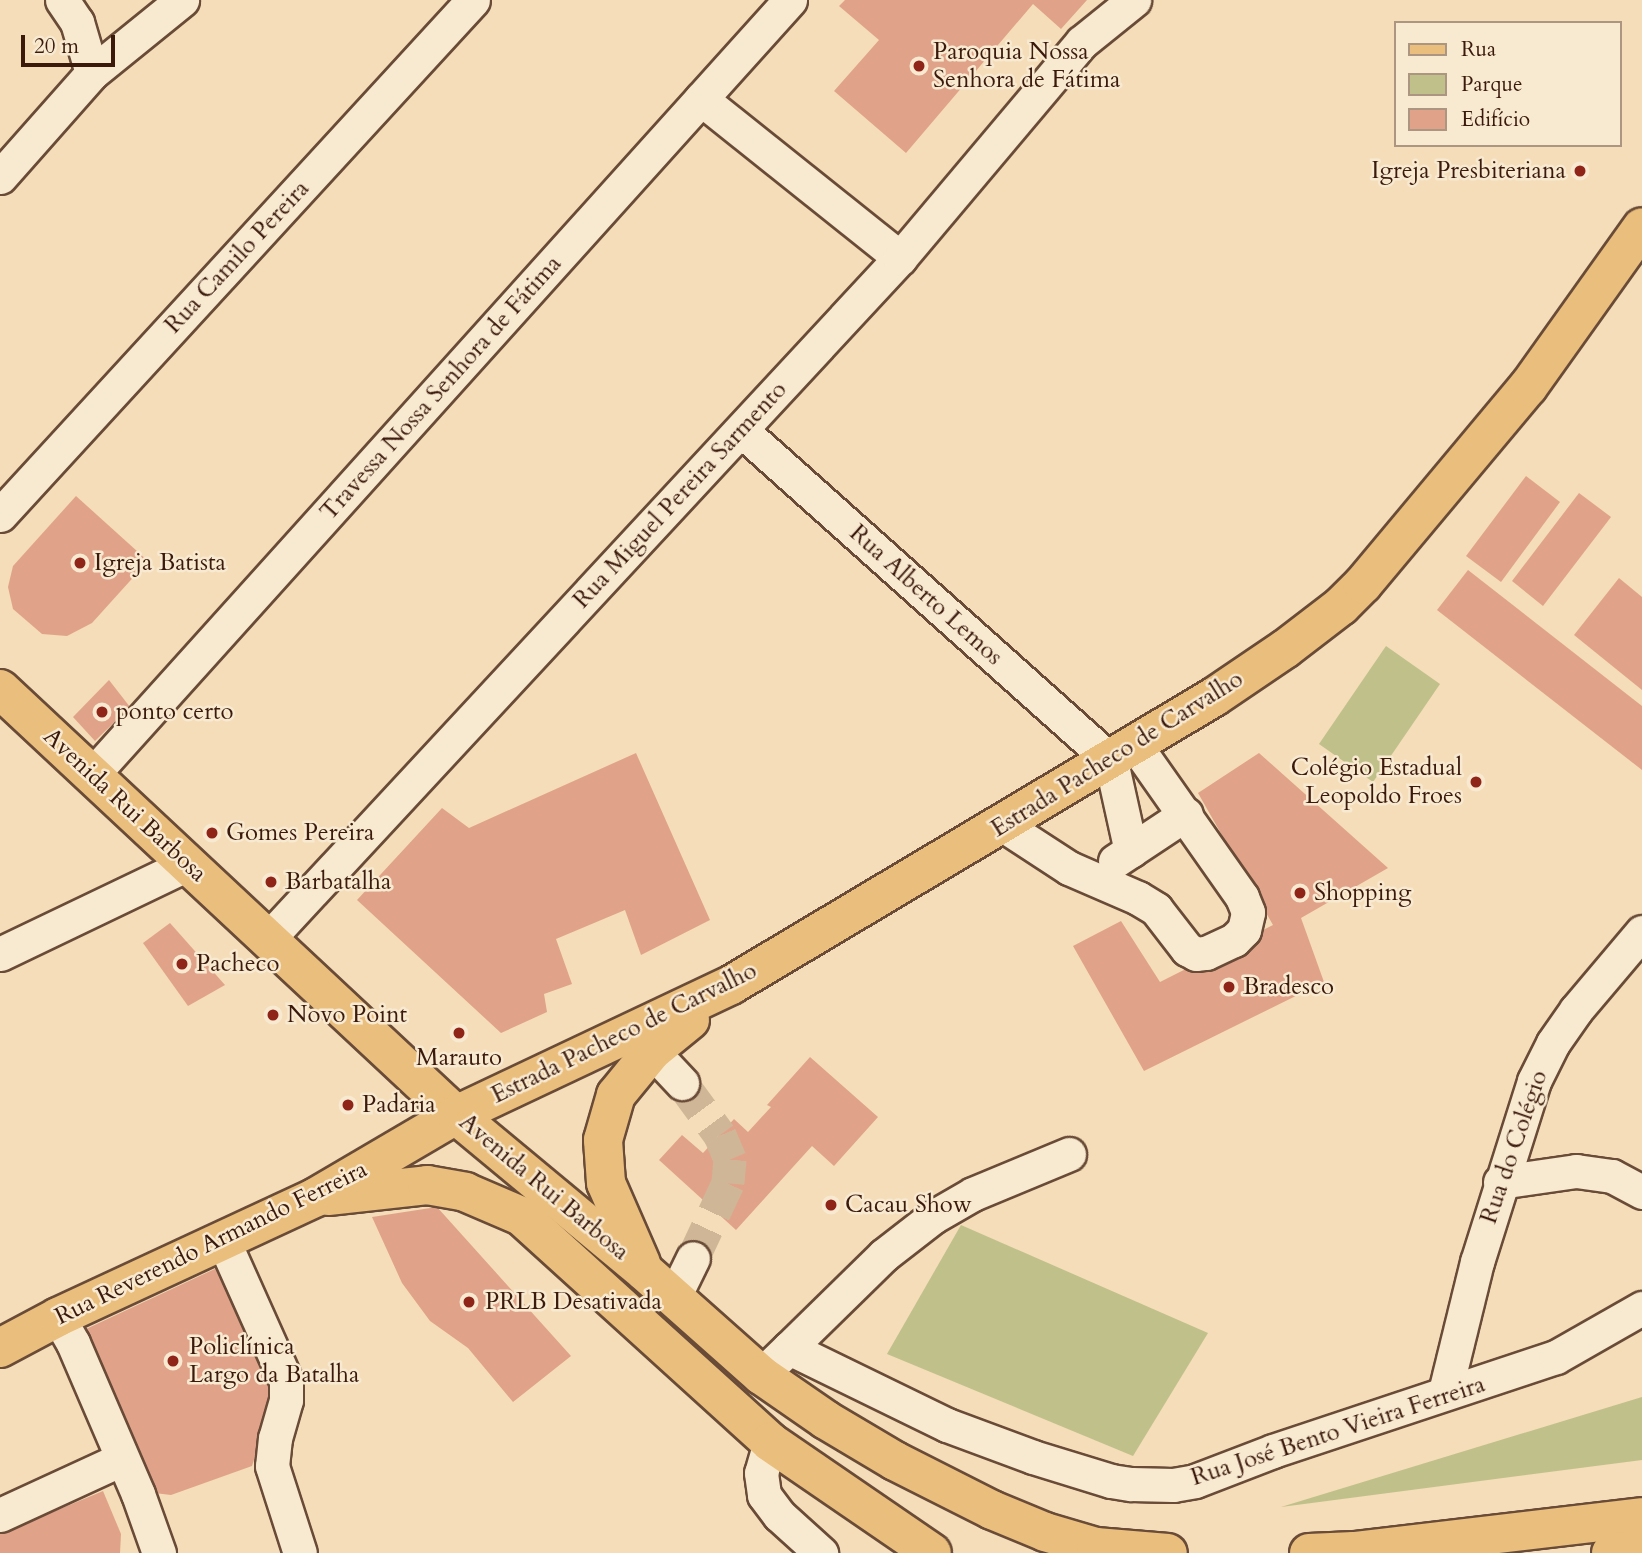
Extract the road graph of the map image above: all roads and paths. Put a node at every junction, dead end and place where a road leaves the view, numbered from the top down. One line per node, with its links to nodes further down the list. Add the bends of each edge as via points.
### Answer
1 (62, 0): 6 (street, via 77,22)
2 (182, 0): 6 (street)
3 (474, 0): 12 (street, Rua Camilo Pereira)
4 (790, 0): 7 (street, Travessa Nossa Senhora de Fátima)
5 (1134, 0): 10 (street, Rua Miguel Pereira Sarmento, via 1082,42)
6 (92, 73): 8 (street)
7 (701, 99): 10 (street); 15 (street, Travessa Nossa Senhora de Fátima)
8 (0, 177)
9 (1642, 227): 14 (main road, Estrada Pacheco de Carvalho, via 1528,387 1363,584 1285,649)
10 (900, 258): 11 (street, Rua Miguel Pereira Sarmento)
11 (741, 430): 14 (street, Rua Alberto Lemos); 22 (street, Rua Miguel Pereira Sarmento)
12 (0, 515)
13 (0, 689): 15 (main road, Avenida Rui Barbosa)
14 (1123, 754): 16 (street, Rua Alberto Lemos); 17 (main road, Estrada Pacheco de Carvalho); 18 (street)
15 (92, 775): 19 (main road, Avenida Rui Barbosa)
16 (1186, 814): 18 (street); 20 (street, Rua Alberto Lemos, via 1248,912 1244,930 1234,940 1196,954 1156,909)
17 (1003, 825): 20 (street); 24 (main road, Estrada Pacheco de Carvalho)
18 (1131, 850): 20 (street)
19 (188, 864): 22 (main road, Avenida Rui Barbosa); 23 (street)
20 (1090, 878)
21 (1642, 932): 29 (street, Rua do Colégio, via 1600,978 1553,1043 1534,1081)
22 (268, 939): 27 (main road, Avenida Rui Barbosa)
23 (0, 954)
24 (732, 985): 25 (main road); 27 (main road, Estrada Pacheco de Carvalho)
25 (652, 1051): 26 (street); 34 (main road, via 616,1096 603,1140 606,1183)
26 (682, 1083)
27 (456, 1115): 31 (main road, Rua Reverendo Armando Ferreira); 34 (main road, Avenida Rui Barbosa)
28 (1069, 1154): 39 (street, via 973,1194 933,1217 884,1255)
29 (1500, 1182): 30 (street, via 1576,1171 1612,1176); 41 (street, Rua do Colégio)
30 (1642, 1192)
31 (316, 1197): 32 (main road, Rua Reverendo Armando Ferreira); 42 (main road, Avenida Rui Barbosa, via 427,1185 465,1192 521,1216)
32 (223, 1240): 37 (main road, Rua Reverendo Armando Ferreira); 48 (street, via 286,1381 272,1466)
33 (693, 1258): 35 (street)
34 (644, 1270): 35 (main road, Avenida Rui Barbosa)
35 (674, 1297): 40 (main road, Avenida Rui Barbosa)
36 (1642, 1308): 41 (street, Rua José Bento Vieira Ferreira, via 1556,1357)
37 (58, 1317): 38 (main road, Rua Reverendo Armando Ferreira); 43 (street)
38 (0, 1348)
39 (789, 1348): 40 (street); 41 (street, Rua José Bento Vieira Ferreira, via 947,1425 1071,1470 1131,1484 1195,1482)
40 (761, 1375): 51 (main road, Avenida Rui Barbosa, via 895,1461 992,1510 1096,1547)
41 (1445, 1392)
42 (770, 1441): 49 (street, via 761,1473 764,1495); 50 (main road, Avenida Rui Barbosa)
43 (122, 1459): 44 (street); 47 (street)
44 (0, 1516)
45 (1642, 1517): 52 (main road)
46 (1642, 1550): 53 (main road)
47 (159, 1553)
48 (300, 1553)
49 (821, 1553)
50 (932, 1553)
51 (1168, 1553)
52 (1309, 1553)
53 (1611, 1553)

